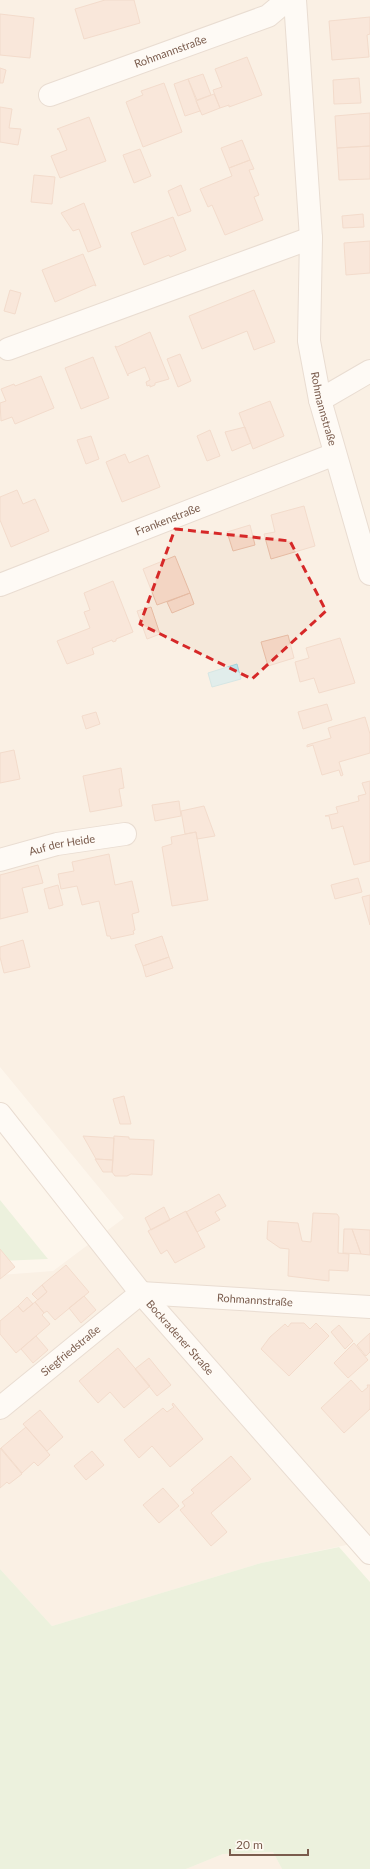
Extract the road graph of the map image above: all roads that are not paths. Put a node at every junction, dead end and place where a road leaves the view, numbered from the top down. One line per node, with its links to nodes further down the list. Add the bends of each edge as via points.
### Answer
1 (287, 0): 3 (street, Rohmannstraße, via 268,16)
2 (296, 0): 4 (street, Rohmannstraße)
3 (50, 95)
4 (310, 238): 5 (street); 7 (street, Rohmannstraße, via 309,342)
5 (8, 349)
6 (370, 370): 7 (street)
7 (320, 400): 8 (street, Rohmannstraße)
8 (335, 454): 9 (street, Rohmannstraße); 10 (street, Frankenstraße)
9 (370, 574)
10 (0, 585)
11 (125, 834): 12 (street, Auf der Heide, via 57,844)
12 (0, 860)
13 (0, 1114): 14 (street, Bockradener Straße)
14 (141, 1293): 15 (street, Rohmannstraße); 16 (street, Siegfriedstraße); 17 (street, Bockradener Straße)
15 (370, 1307)
16 (0, 1408)
17 (370, 1553)

